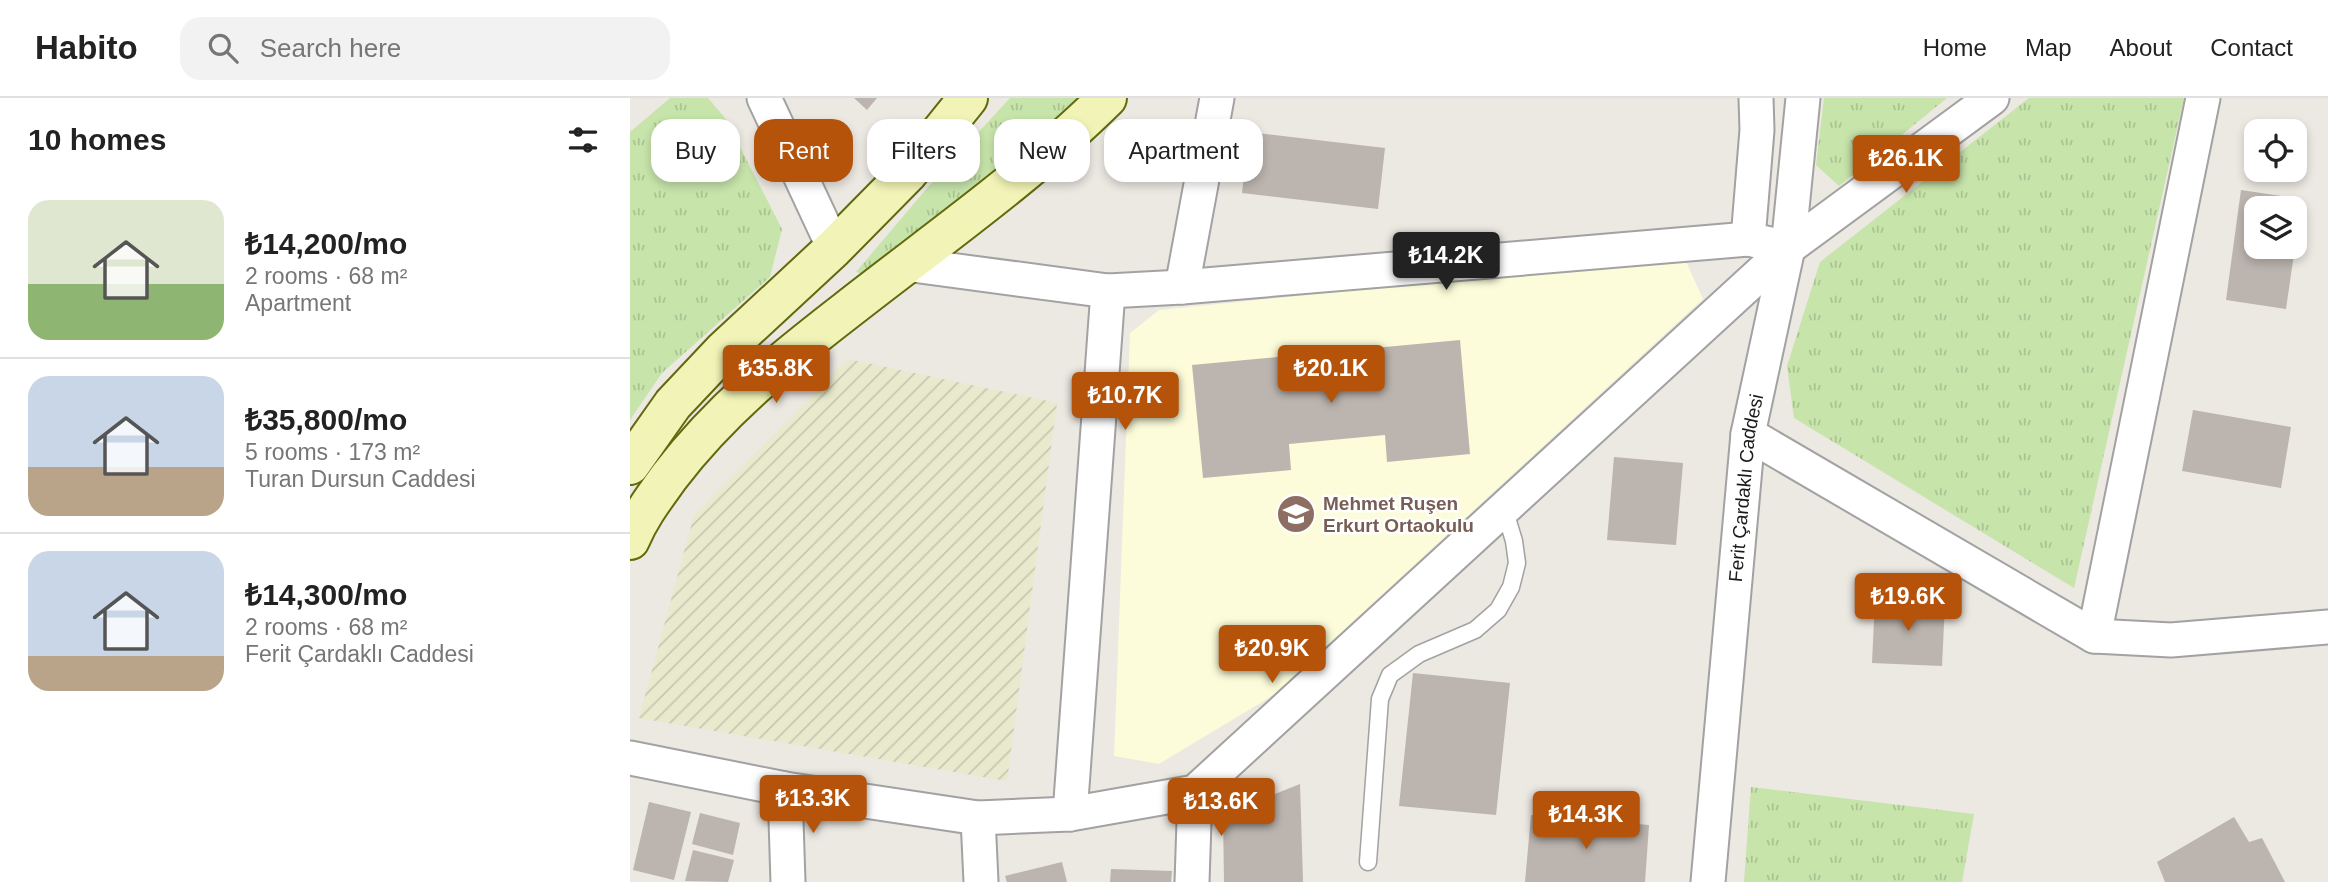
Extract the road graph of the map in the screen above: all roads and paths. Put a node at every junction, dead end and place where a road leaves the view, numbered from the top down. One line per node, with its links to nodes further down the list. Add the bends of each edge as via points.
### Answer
1 (764, 98): 10 (street)
2 (968, 98): 10 (main road, via 906,174)
3 (1107, 98): 12 (main road, via 1025,171)
4 (1217, 98): 13 (street)
5 (1756, 98): 9 (street)
6 (1803, 98): 11 (street, Ferit Çardaklı Caddesi)
7 (1992, 98): 11 (street)
8 (2203, 98): 20 (street)
9 (1748, 239): 11 (street); 13 (street)
10 (834, 248): 16 (main road, via 673,404)
11 (1788, 248): 15 (street, Ferit Çardaklı Caddesi); 17 (street)
12 (905, 264): 14 (street); 18 (main road, via 738,398 688,453 639,518)
13 (1182, 287): 14 (street)
14 (1108, 291): 24 (street)
15 (1748, 434): 20 (street); 30 (street, Ferit Çardaklı Caddesi)
16 (630, 465)
17 (1504, 508): 23 (street); 26 (lane, via 1517,563 1498,610 1475,630 1419,654 1391,675 1380,699)
18 (630, 540)
19 (2328, 627): 20 (street, via 2171,640)
20 (2094, 636)
21 (630, 758): 22 (street)
22 (785, 789): 25 (street); 27 (street)
23 (1195, 792): 24 (street); 29 (street)
24 (1070, 814): 25 (street)
25 (978, 818): 28 (street)
26 (1368, 862)
27 (788, 882)
28 (981, 882)
29 (1192, 882)
30 (1708, 882)

